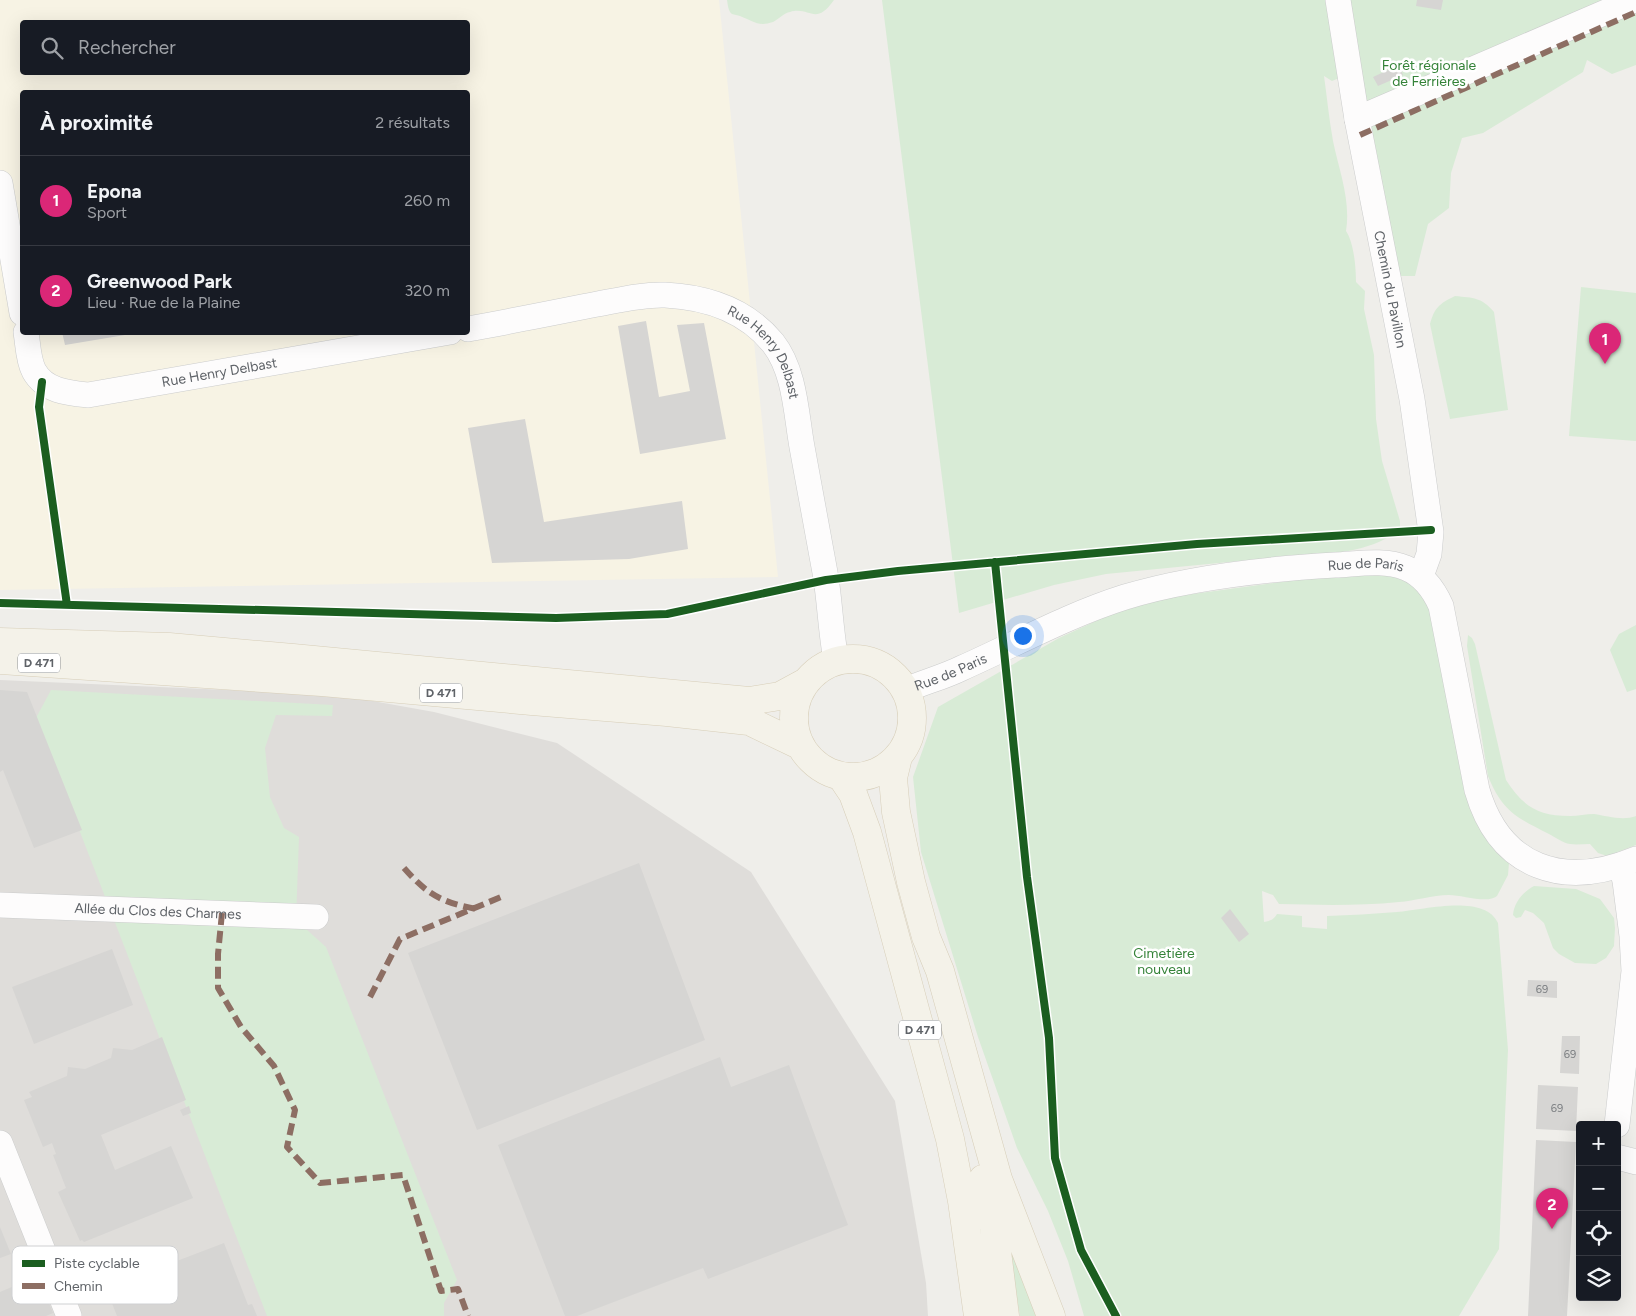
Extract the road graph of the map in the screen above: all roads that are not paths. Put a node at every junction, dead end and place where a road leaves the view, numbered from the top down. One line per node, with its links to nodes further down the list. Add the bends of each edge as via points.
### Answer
1 (1338, 0): 3 (street, Chemin du Pavillon)
2 (1634, 0): 3 (street)
3 (1357, 118): 9 (street, Chemin du Pavillon, via 1412,399 1431,532 1429,554)
4 (0, 182): 5 (street)
5 (20, 301)
6 (470, 329): 12 (street, Rue Henry Delbast, via 663,295 688,297 725,307 760,328 783,359 793,391 826,580)
7 (27, 335): 8 (street, Rue Henry Delbast, via 33,370 42,382 55,389 88,395)
8 (433, 335)
9 (1420, 576): 14 (street, Rue de Paris, via 1407,568 1368,563 1211,578 1166,587 1125,597 1064,620 960,669); 18 (street, Rue de Paris, via 1433,590 1441,606 1477,790 1487,819 1498,835 1527,860 1548,869 1597,871)
10 (0, 642): 13 (main road, D 471, via 169,647 749,701 780,696)
11 (0, 660): 15 (main road, D 471, via 322,682 667,712 749,721)
12 (836, 660): 13 (main road, via 818,669); 14 (main road, via 856,658 876,663 893,674)
13 (804, 683): 15 (main road, via 793,713)
14 (906, 690): 16 (main road, via 912,709 912,724 909,739)
15 (799, 745): 17 (main road, via 816,766)
16 (898, 757): 17 (main road, via 886,768 872,774 856,778); 21 (main road, D 471, via 893,778 896,812)
17 (841, 776): 30 (main road, D 471, via 853,794 867,832 950,1139 964,1209)
18 (1628, 862): 22 (street)
19 (0, 905): 20 (street, Allée du Clos des Charmes)
20 (316, 917)
21 (926, 937): 31 (main road, D 471, via 930,971 992,1217); 32 (main road, via 940,971 998,1179)
22 (1635, 971): 23 (street)
23 (1617, 1121)
24 (0, 1143): 27 (street)
25 (1621, 1158): 26 (street)
26 (1636, 1162)
27 (41, 1246)
28 (64, 1304): 29 (street)
29 (69, 1316)
30 (978, 1316)
31 (1005, 1316)
32 (1051, 1316)

